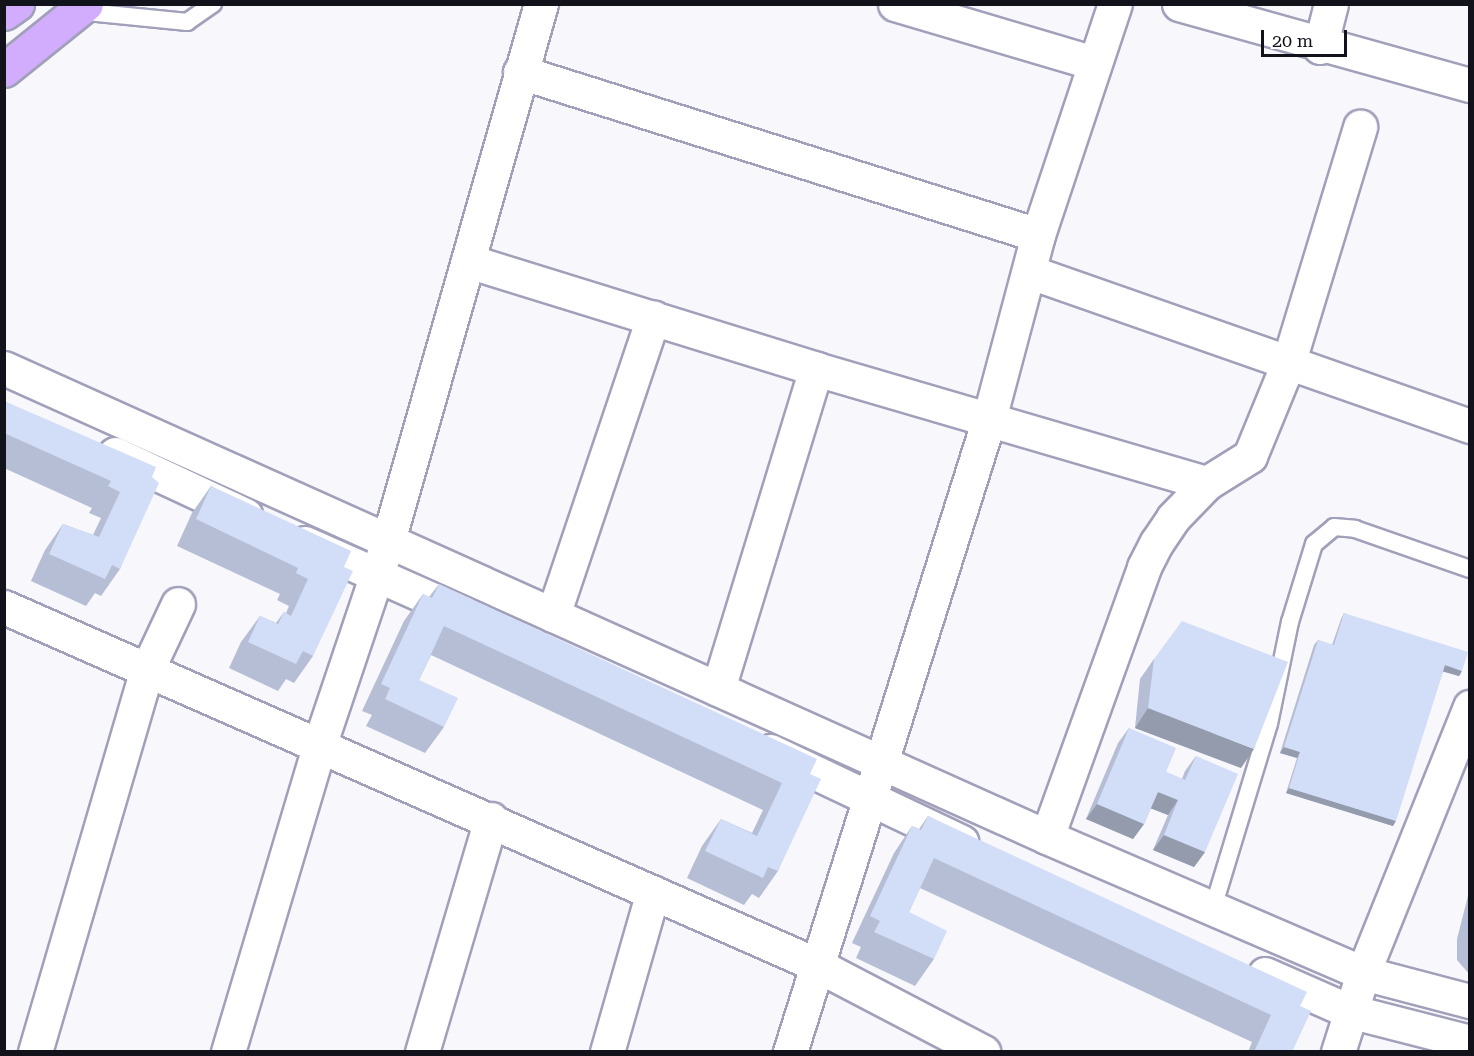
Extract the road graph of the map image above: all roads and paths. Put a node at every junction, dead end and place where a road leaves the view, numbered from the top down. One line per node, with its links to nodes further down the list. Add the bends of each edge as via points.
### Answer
1 (17, 4): 10 (highway)
2 (213, 4): 8 (lane, via 187,22)
3 (541, 4): 14 (street)
4 (895, 4): 12 (street)
5 (1115, 4): 12 (street)
6 (1179, 4): 9 (street)
7 (1331, 4): 11 (street)
8 (81, 8): 13 (highway)
9 (1215, 10): 11 (street)
10 (4, 13)
11 (1320, 47): 15 (street)
12 (1095, 63): 17 (street)
13 (4, 69)
14 (520, 72): 17 (street); 18 (street)
15 (1470, 86)
16 (1360, 128): 21 (street)
17 (1038, 235): 19 (street)
18 (468, 261): 20 (street); 28 (street)
19 (1030, 272): 21 (street); 24 (street)
20 (653, 317): 23 (street); 33 (street)
21 (1289, 361): 25 (street); 27 (street, via 1250,456)
22 (4, 368): 28 (street)
23 (816, 369): 24 (street); 37 (street)
24 (989, 418): 27 (street); 41 (street)
25 (1470, 426)
26 (89, 442): 30 (street)
27 (1207, 483): 44 (street, via 1173,518 1144,567)
28 (388, 541): 30 (street); 33 (street)
29 (1470, 569): 47 (lane, via 1355,529 1334,527 1314,544 1290,622 1269,724)
30 (375, 576): 34 (street); 40 (street)
31 (178, 604): 35 (street)
32 (4, 607): 35 (street)
33 (553, 615): 37 (street)
34 (493, 626)
35 (146, 672): 40 (street); 54 (street)
36 (666, 700): 37 (street)
37 (708, 702): 41 (street)
38 (1470, 707): 50 (street)
39 (741, 736): 42 (street)
40 (320, 743): 43 (street); 55 (street)
41 (882, 762): 42 (street); 44 (street)
42 (868, 800): 45 (street); 49 (street)
43 (491, 819): 46 (street); 56 (street)
44 (1047, 837): 47 (street)
45 (988, 853)
46 (654, 892): 49 (street); 57 (street)
47 (1213, 908): 50 (street)
48 (1239, 963): 52 (street)
49 (815, 964): 58 (street); 59 (street)
50 (1363, 973): 51 (street); 52 (street)
51 (1470, 1001)
52 (1349, 1011): 53 (street); 60 (street)
53 (1470, 1042)
54 (35, 1052)
55 (228, 1052)
56 (423, 1052)
57 (607, 1052)
58 (790, 1052)
59 (983, 1052)
60 (1338, 1052)

